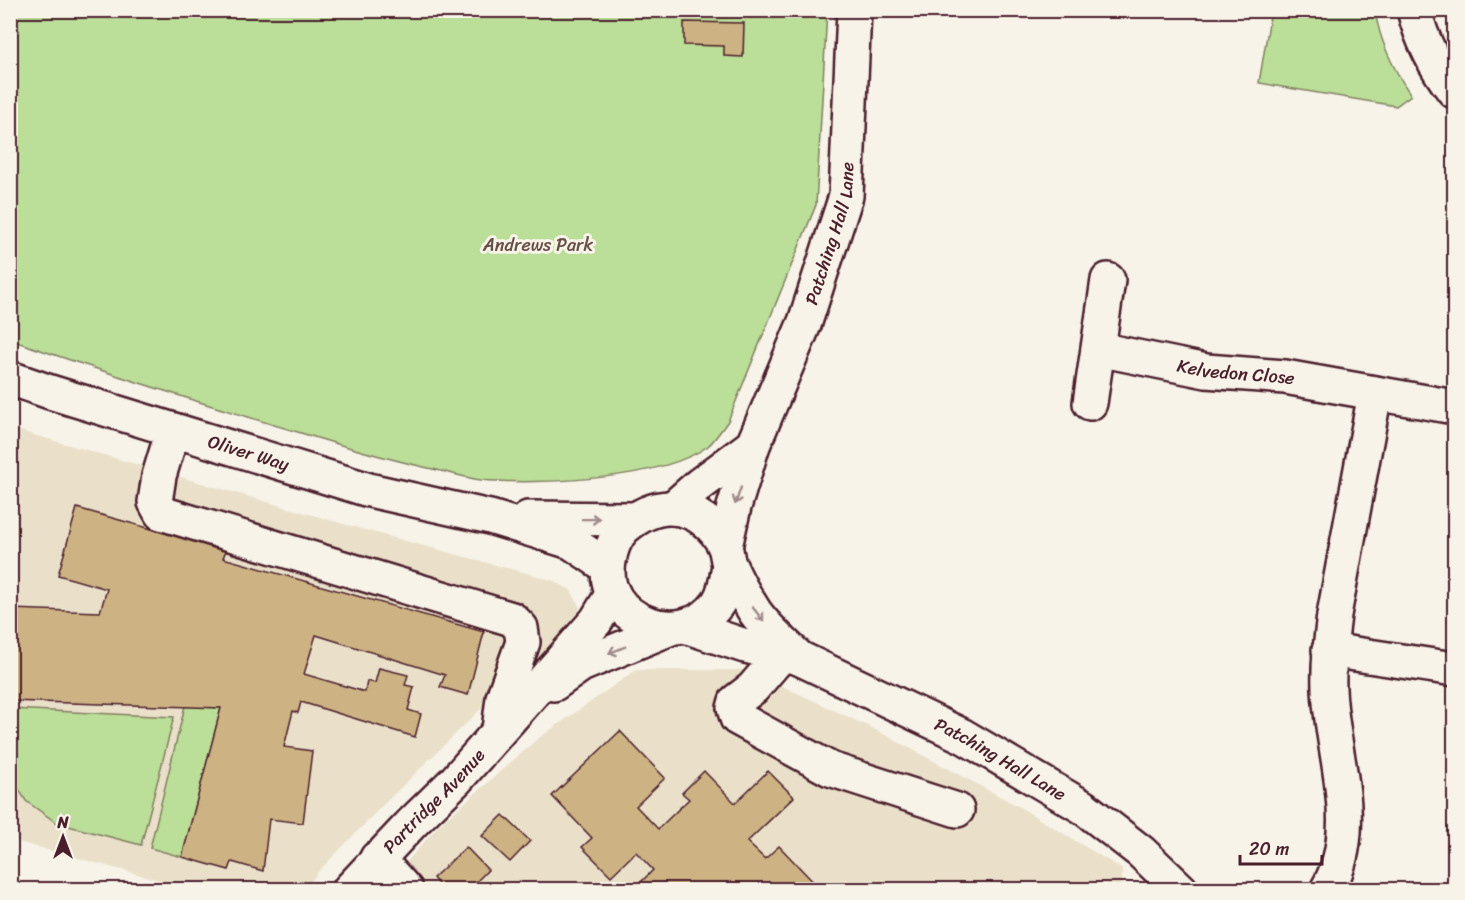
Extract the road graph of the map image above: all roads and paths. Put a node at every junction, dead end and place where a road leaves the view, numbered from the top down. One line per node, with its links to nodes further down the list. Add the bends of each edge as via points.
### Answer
1 (854, 10): 11 (street, Patching Hall Lane, via 846,196 805,322)
2 (1414, 10): 3 (street, via 1430,55)
3 (1455, 91)
4 (1108, 280): 5 (street)
5 (1098, 349): 7 (street, Kelvedon Close, via 1206,371 1285,377); 8 (street)
6 (10, 378): 10 (street, Oliver Way)
7 (1375, 393): 9 (street, Kelvedon Close); 18 (street)
8 (1090, 403)
9 (1455, 407)
10 (172, 430): 13 (street, Oliver Way, via 369,490); 21 (street, via 155,502 161,513 512,619 521,628 523,642 503,698)
11 (753, 445): 12 (street); 15 (street, Patching Hall Lane, one-way to 15, via 734,507)
12 (674, 508): 14 (street); 15 (street, Patching Hall Lane, via 705,520 717,532)
13 (490, 517): 14 (street, Oliver Way, one-way to 14); 16 (street, Oliver Way, via 571,542)
14 (634, 519): 16 (street, via 611,548)
15 (727, 555): 17 (street, Patching Hall Lane, via 727,584 718,603 704,617); 19 (street, Patching Hall Lane, one-way to 19, via 756,613)
16 (611, 580): 17 (street, Patching Hall Lane, via 627,612 648,625); 21 (street, Partridge Avenue, via 596,621)
17 (678, 627): 19 (street, Patching Hall Lane); 21 (street, Partridge Avenue, one-way to 21, via 581,665)
18 (1329, 650): 20 (street); 29 (street, via 1329,689 1345,839 1339,866)
19 (791, 656): 22 (street, via 736,701 737,718 830,769); 23 (street, Patching Hall Lane, via 963,735 1083,807)
20 (1455, 669)
21 (507, 720): 24 (street, Partridge Avenue, via 456,780)
22 (957, 810)
23 (1141, 852): 27 (street); 28 (street, Patching Hall Lane)
24 (377, 858): 25 (street, Partridge Avenue); 26 (street)
25 (349, 890)
26 (406, 890)
27 (1142, 890)
28 (1181, 890)
29 (1327, 890)

